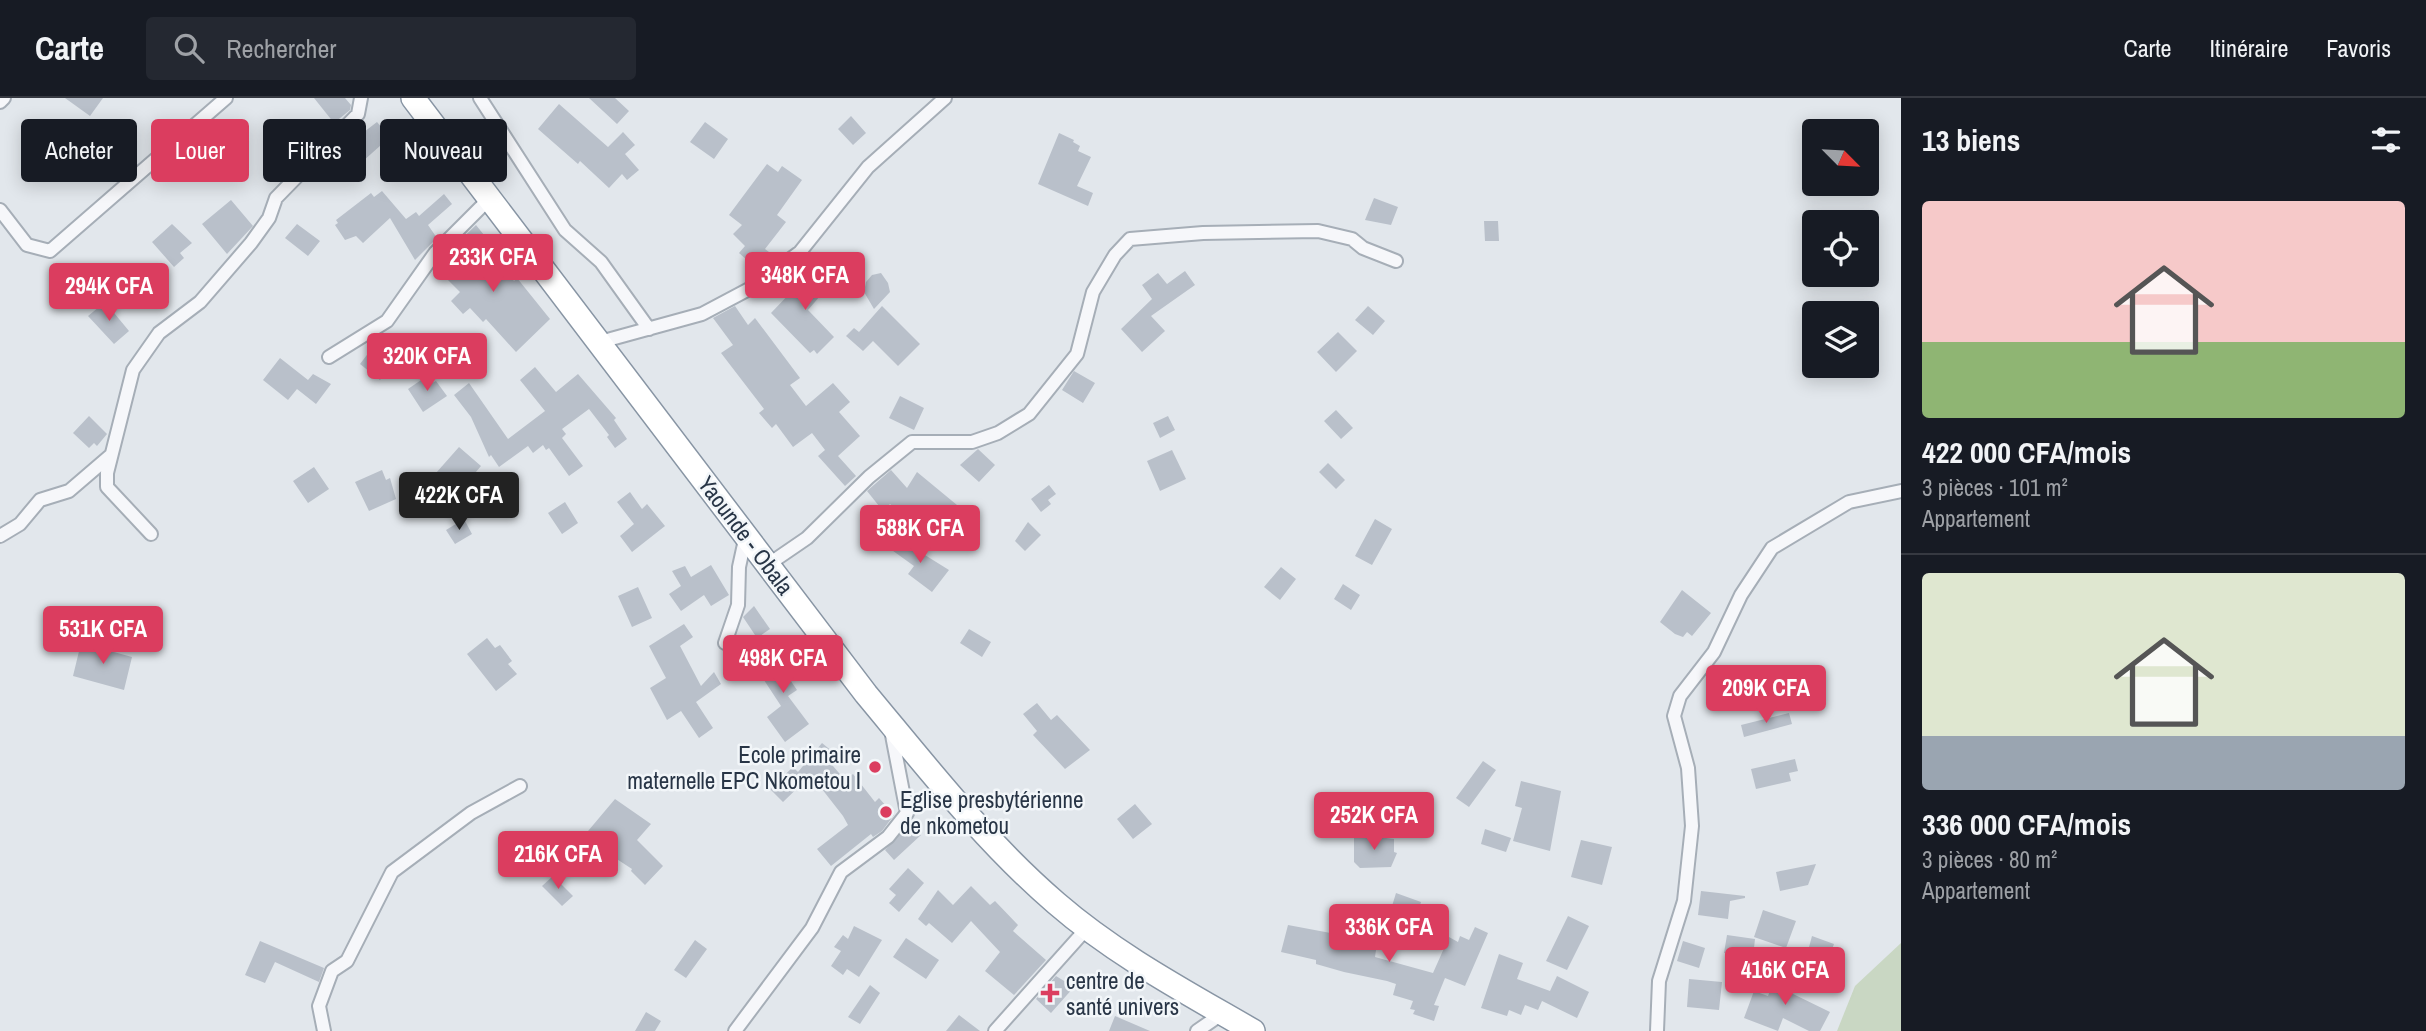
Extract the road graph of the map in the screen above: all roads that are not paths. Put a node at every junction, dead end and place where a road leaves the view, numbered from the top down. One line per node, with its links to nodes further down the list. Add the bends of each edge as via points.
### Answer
1 (4, 98): 7 (street)
2 (226, 98): 9 (street, via 50,251 27,245)
3 (361, 98): 14 (street, via 358,114 276,198 269,218 251,243 200,302 159,333 133,370)
4 (414, 98): 8 (highway, Yaounde - Obala)
5 (480, 98): 11 (street, via 565,230 601,262)
6 (945, 98): 11 (street, via 869,167 800,252 751,288 702,314)
7 (0, 102)
8 (490, 198): 12 (highway, Yaounde - Obala); 13 (street, via 435,253 387,321)
9 (0, 210)
10 (1396, 261): 19 (street, via 1352,239 1318,231 1130,239 1093,292 1077,354 1029,414 972,442 912,442 807,538)
11 (649, 329): 12 (street)
12 (600, 342): 17 (highway, Yaounde - Obala)
13 (329, 357)
14 (111, 455): 16 (street, via 107,487); 18 (street, via 69,491 40,500 20,524)
15 (1901, 491): 29 (street, via 1849,502 1772,548 1741,595 1714,652 1680,696 1674,716 1688,768 1692,826 1684,901 1660,981)
16 (151, 534)
17 (746, 535): 19 (highway, Yaounde - Obala); 20 (street, via 738,605)
18 (0, 537)
19 (768, 564): 21 (highway, Yaounde - Obala)
20 (725, 643)
21 (890, 723): 23 (highway, Yaounde - Obala, via 1018,867); 26 (street, via 907,813 888,837 841,872 812,928)
22 (520, 786): 25 (street, via 471,813 392,872 347,961 332,971 319,1006)
23 (1088, 927): 24 (highway, Yaounde - Obala); 27 (street)
24 (1208, 1025): 28 (highway, Yaounde - Obala)
25 (324, 1031)
26 (735, 1031)
27 (995, 1031)
28 (1253, 1031)
29 (1657, 1031)

